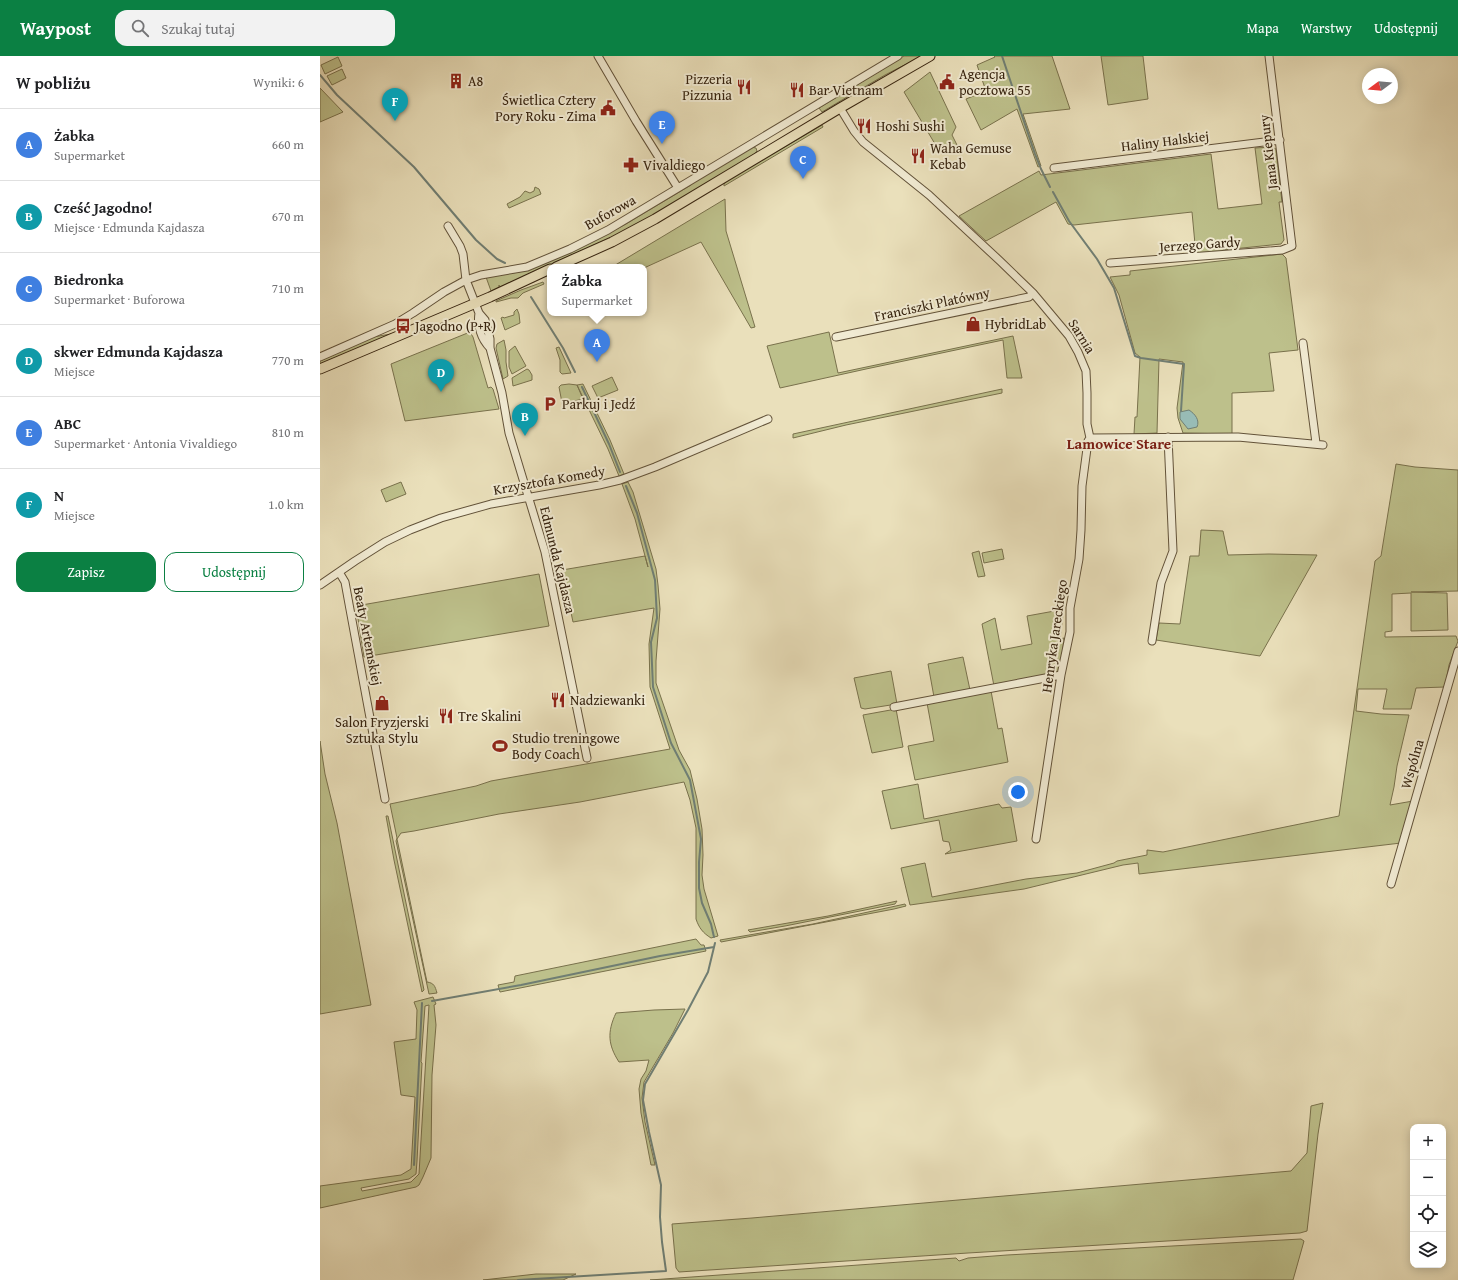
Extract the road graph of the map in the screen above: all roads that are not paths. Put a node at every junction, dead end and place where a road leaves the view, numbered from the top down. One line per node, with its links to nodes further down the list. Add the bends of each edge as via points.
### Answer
1 (598, 56): 8 (street)
2 (898, 56): 8 (street, Buforowa)
3 (930, 56): 5 (main road, Buforowa)
4 (1269, 56): 6 (street, Jana Kiepury)
5 (840, 108): 12 (main road, Buforowa, via 648,223); 15 (street, Sarnia, via 863,142 929,195)
6 (1280, 140): 7 (street, Haliny Halskiej); 10 (street, Jana Kiepury)
7 (1054, 168)
8 (678, 188): 14 (street, Buforowa, via 623,222 539,262 511,271)
9 (448, 226): 14 (street, Edmunda Kajdasza, via 460,246)
10 (1292, 246): 11 (street, Jerzego Gardy, via 1282,250)
11 (1110, 263)
12 (563, 264)
13 (547, 271): 16 (main road)
14 (466, 280): 16 (street, Edmunda Kajdasza); 19 (street, Buforowa, via 438,295 400,321)
15 (1033, 293): 17 (street, Franciszki Platówny, via 1029,296); 23 (street, Sarnia, via 1069,336 1084,365)
16 (475, 303): 20 (main road); 24 (street, Edmunda Kajdasza, via 484,342 490,348 501,388 509,433)
17 (836, 337)
18 (1303, 343): 22 (street, via 1319,444 1238,437)
19 (320, 357)
20 (320, 370)
21 (768, 418): 24 (street, Krzysztofa Komedy, via 620,480)
22 (1168, 437): 23 (street); 27 (street, via 1173,551 1161,583)
23 (1090, 438): 29 (street, Henryka Jareckiego, via 1082,486 1079,559)
24 (528, 498): 25 (street, Krzysztofa Komedy, via 471,509 420,526 385,542); 31 (street, Edmunda Kajdasza, via 545,552)
25 (339, 572): 26 (street, Krzysztofa Komedy); 32 (street, Beaty Artemskiej, via 345,582)
26 (320, 585)
27 (1152, 641)
28 (1458, 651): 34 (street, Wspólna)
29 (1062, 675): 30 (street); 33 (street, Henryka Jareckiego)
30 (894, 707)
31 (587, 758)
32 (385, 799)
33 (1036, 839)
34 (1391, 884)

